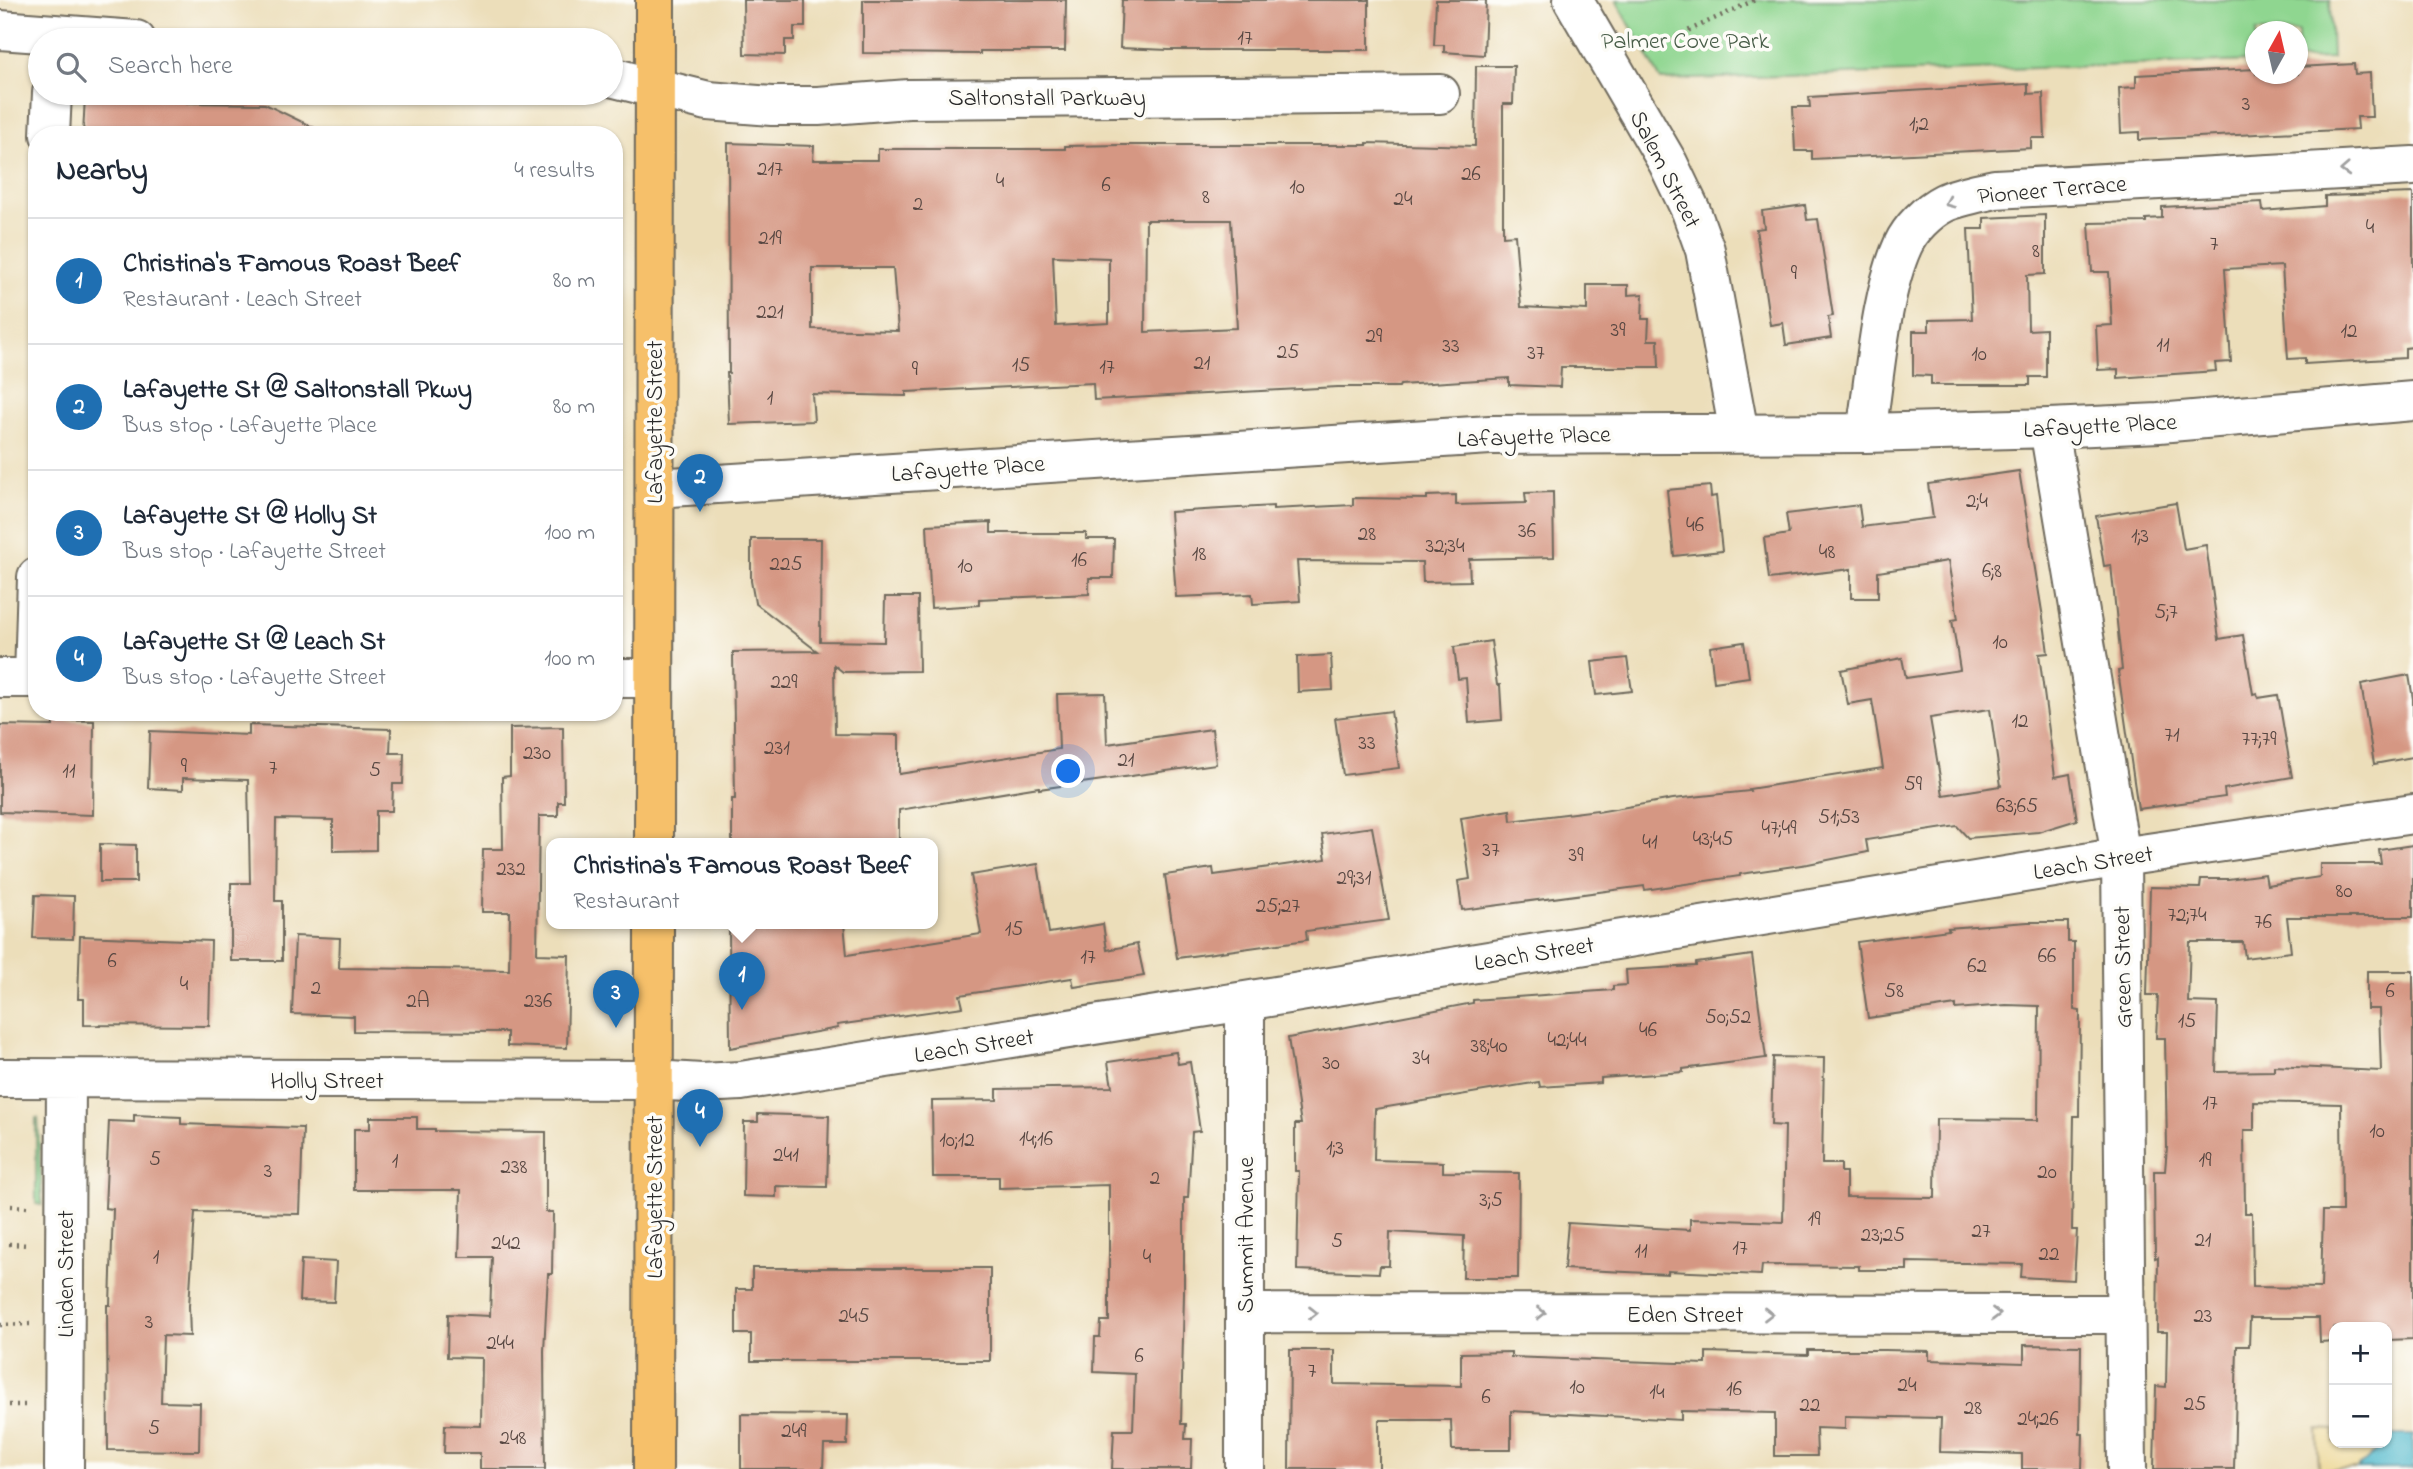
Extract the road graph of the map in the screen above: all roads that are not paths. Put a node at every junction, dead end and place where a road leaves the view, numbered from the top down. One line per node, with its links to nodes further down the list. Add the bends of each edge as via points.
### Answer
1 (655, 0): 6 (highway, Lafayette Street)
2 (1573, 0): 13 (street, Salem Street, via 1691,211 1704,250)
3 (0, 30): 4 (street)
4 (28, 34)
5 (623, 81): 6 (street, Saltonstall Parkway)
6 (656, 89): 7 (street, Saltonstall Parkway, via 708,101 772,106 909,99); 15 (highway, Lafayette Street)
7 (1440, 94)
8 (51, 105): 9 (street)
9 (50, 126)
10 (2413, 166): 14 (street, Pioneer Terrace, one-way to 14, via 1995,189 1942,204 1911,232 1894,269)
11 (2413, 401): 12 (street, Lafayette Place)
12 (2049, 428): 14 (street, Lafayette Place); 22 (street, Green Street)
13 (1739, 433): 14 (street, Lafayette Place); 15 (street, Lafayette Place, via 1490,435)
14 (1866, 433)
15 (655, 488): 19 (highway, Lafayette Street)
16 (28, 642): 17 (street)
17 (23, 678)
18 (623, 678): 19 (street)
19 (654, 678): 21 (highway, Lafayette Street)
20 (2413, 814): 22 (street, Leach Street)
21 (654, 838)
22 (2121, 857): 24 (street, Leach Street); 29 (street, Green Street)
23 (654, 929): 27 (highway, Lafayette Street)
24 (1245, 1001): 27 (street, Leach Street, via 763,1078 701,1083); 28 (street, Summit Avenue)
25 (0, 1078): 26 (street, Holly Street)
26 (66, 1079): 27 (street, Holly Street); 30 (street, Linden Street)
27 (654, 1080): 31 (highway, Lafayette Street)
28 (1245, 1313): 29 (street, Eden Street, one-way to 29); 32 (street, Summit Avenue)
29 (2125, 1314): 33 (street, Green Street)
30 (64, 1469)
31 (653, 1469)
32 (1245, 1469)
33 (2127, 1469)

